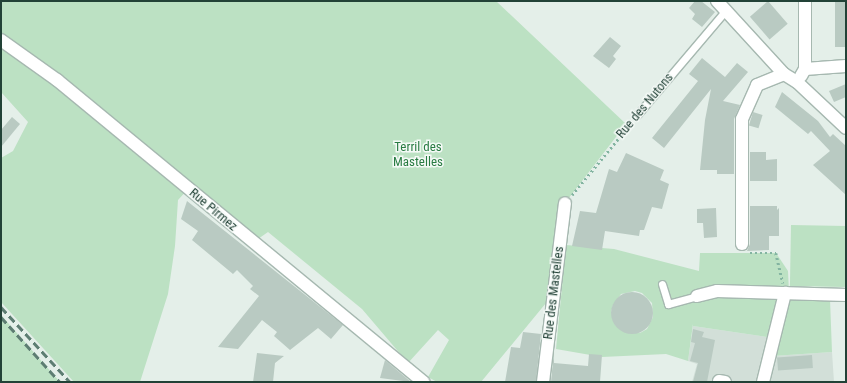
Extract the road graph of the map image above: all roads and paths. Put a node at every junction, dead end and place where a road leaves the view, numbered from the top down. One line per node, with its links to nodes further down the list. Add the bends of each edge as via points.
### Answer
1 (717, 1): 3 (street)
2 (805, 1): 6 (street)
3 (727, 9): 7 (street); 9 (lane, Rue des Nutons)
4 (1, 40): 17 (street, Rue Pirmez, via 57,80)
5 (846, 66): 6 (street)
6 (805, 69): 8 (street)
7 (784, 74): 8 (street); 12 (street, via 757,85 742,119)
8 (797, 82): 10 (street)
9 (637, 115): 11 (path, Rue des Nutons)
10 (846, 128)
11 (565, 203): 18 (street, Rue des Mastelles)
12 (742, 244): 14 (path, via 743,253 776,253)
13 (662, 284): 16 (lane, via 668,304)
14 (785, 294): 15 (street); 16 (street, via 717,291); 19 (street)
15 (846, 295)
16 (696, 296)
17 (424, 382)
18 (543, 382)
19 (763, 382)

